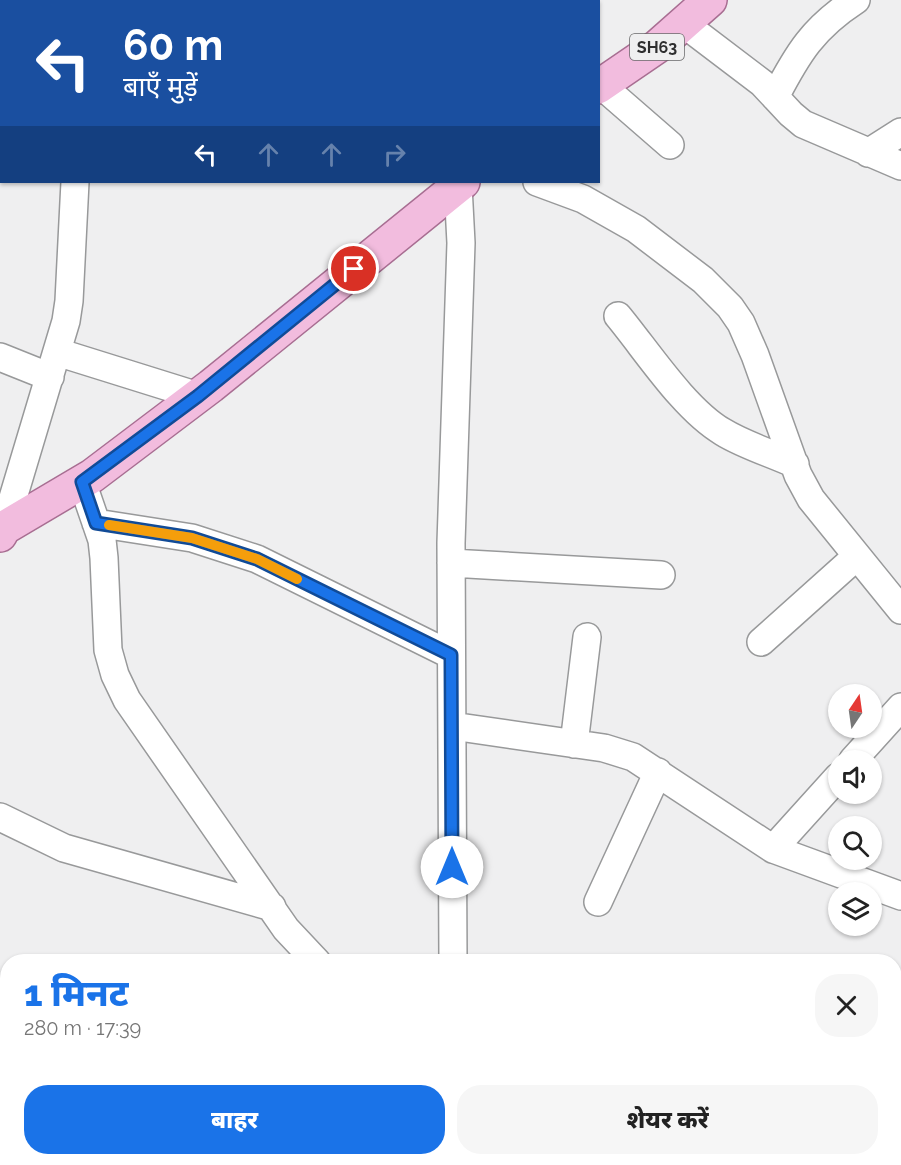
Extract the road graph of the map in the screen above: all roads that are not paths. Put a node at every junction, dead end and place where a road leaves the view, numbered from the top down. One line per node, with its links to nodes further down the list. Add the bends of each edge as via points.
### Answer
1 (710, 0): 3 (main road, SH63)
2 (856, 0): 5 (street, via 816,32)
3 (683, 23): 4 (main road, SH63, via 658,46); 5 (street)
4 (600, 86): 7 (street)
5 (775, 97): 8 (street, via 803,124)
6 (901, 132): 8 (street)
7 (670, 145)
8 (868, 153): 9 (street)
9 (901, 166)
10 (75, 183): 15 (street, via 69,302)
11 (540, 183): 17 (street, via 584,199 636,229 703,280 730,308 755,355)
12 (461, 184): 16 (main road); 22 (street)
13 (618, 316): 17 (street, via 705,420 724,433)
14 (0, 357): 15 (street)
15 (53, 364): 16 (street); 20 (street)
16 (198, 396): 18 (main road)
17 (795, 464): 21 (street, via 811,499)
18 (82, 482): 19 (street); 20 (main road)
19 (96, 523): 27 (street, via 192,538 257,559); 38 (street, via 104,558 108,650 115,675 127,700)
20 (2, 532)
21 (857, 556): 24 (street); 26 (street)
22 (451, 563): 23 (street); 27 (street)
23 (661, 575)
24 (901, 610)
25 (587, 637): 30 (street)
26 (761, 642)
27 (451, 655): 29 (street)
28 (901, 707): 31 (street)
29 (452, 726): 30 (street); 40 (street)
30 (574, 744): 32 (street, via 633,757)
31 (862, 750)
32 (658, 772): 35 (street); 37 (street)
33 (828, 788): 35 (street)
34 (0, 817): 38 (street, via 64,848)
35 (773, 849): 36 (street)
36 (901, 896)
37 (598, 902)
38 (272, 907): 39 (street)
39 (310, 954)
40 (453, 954)

